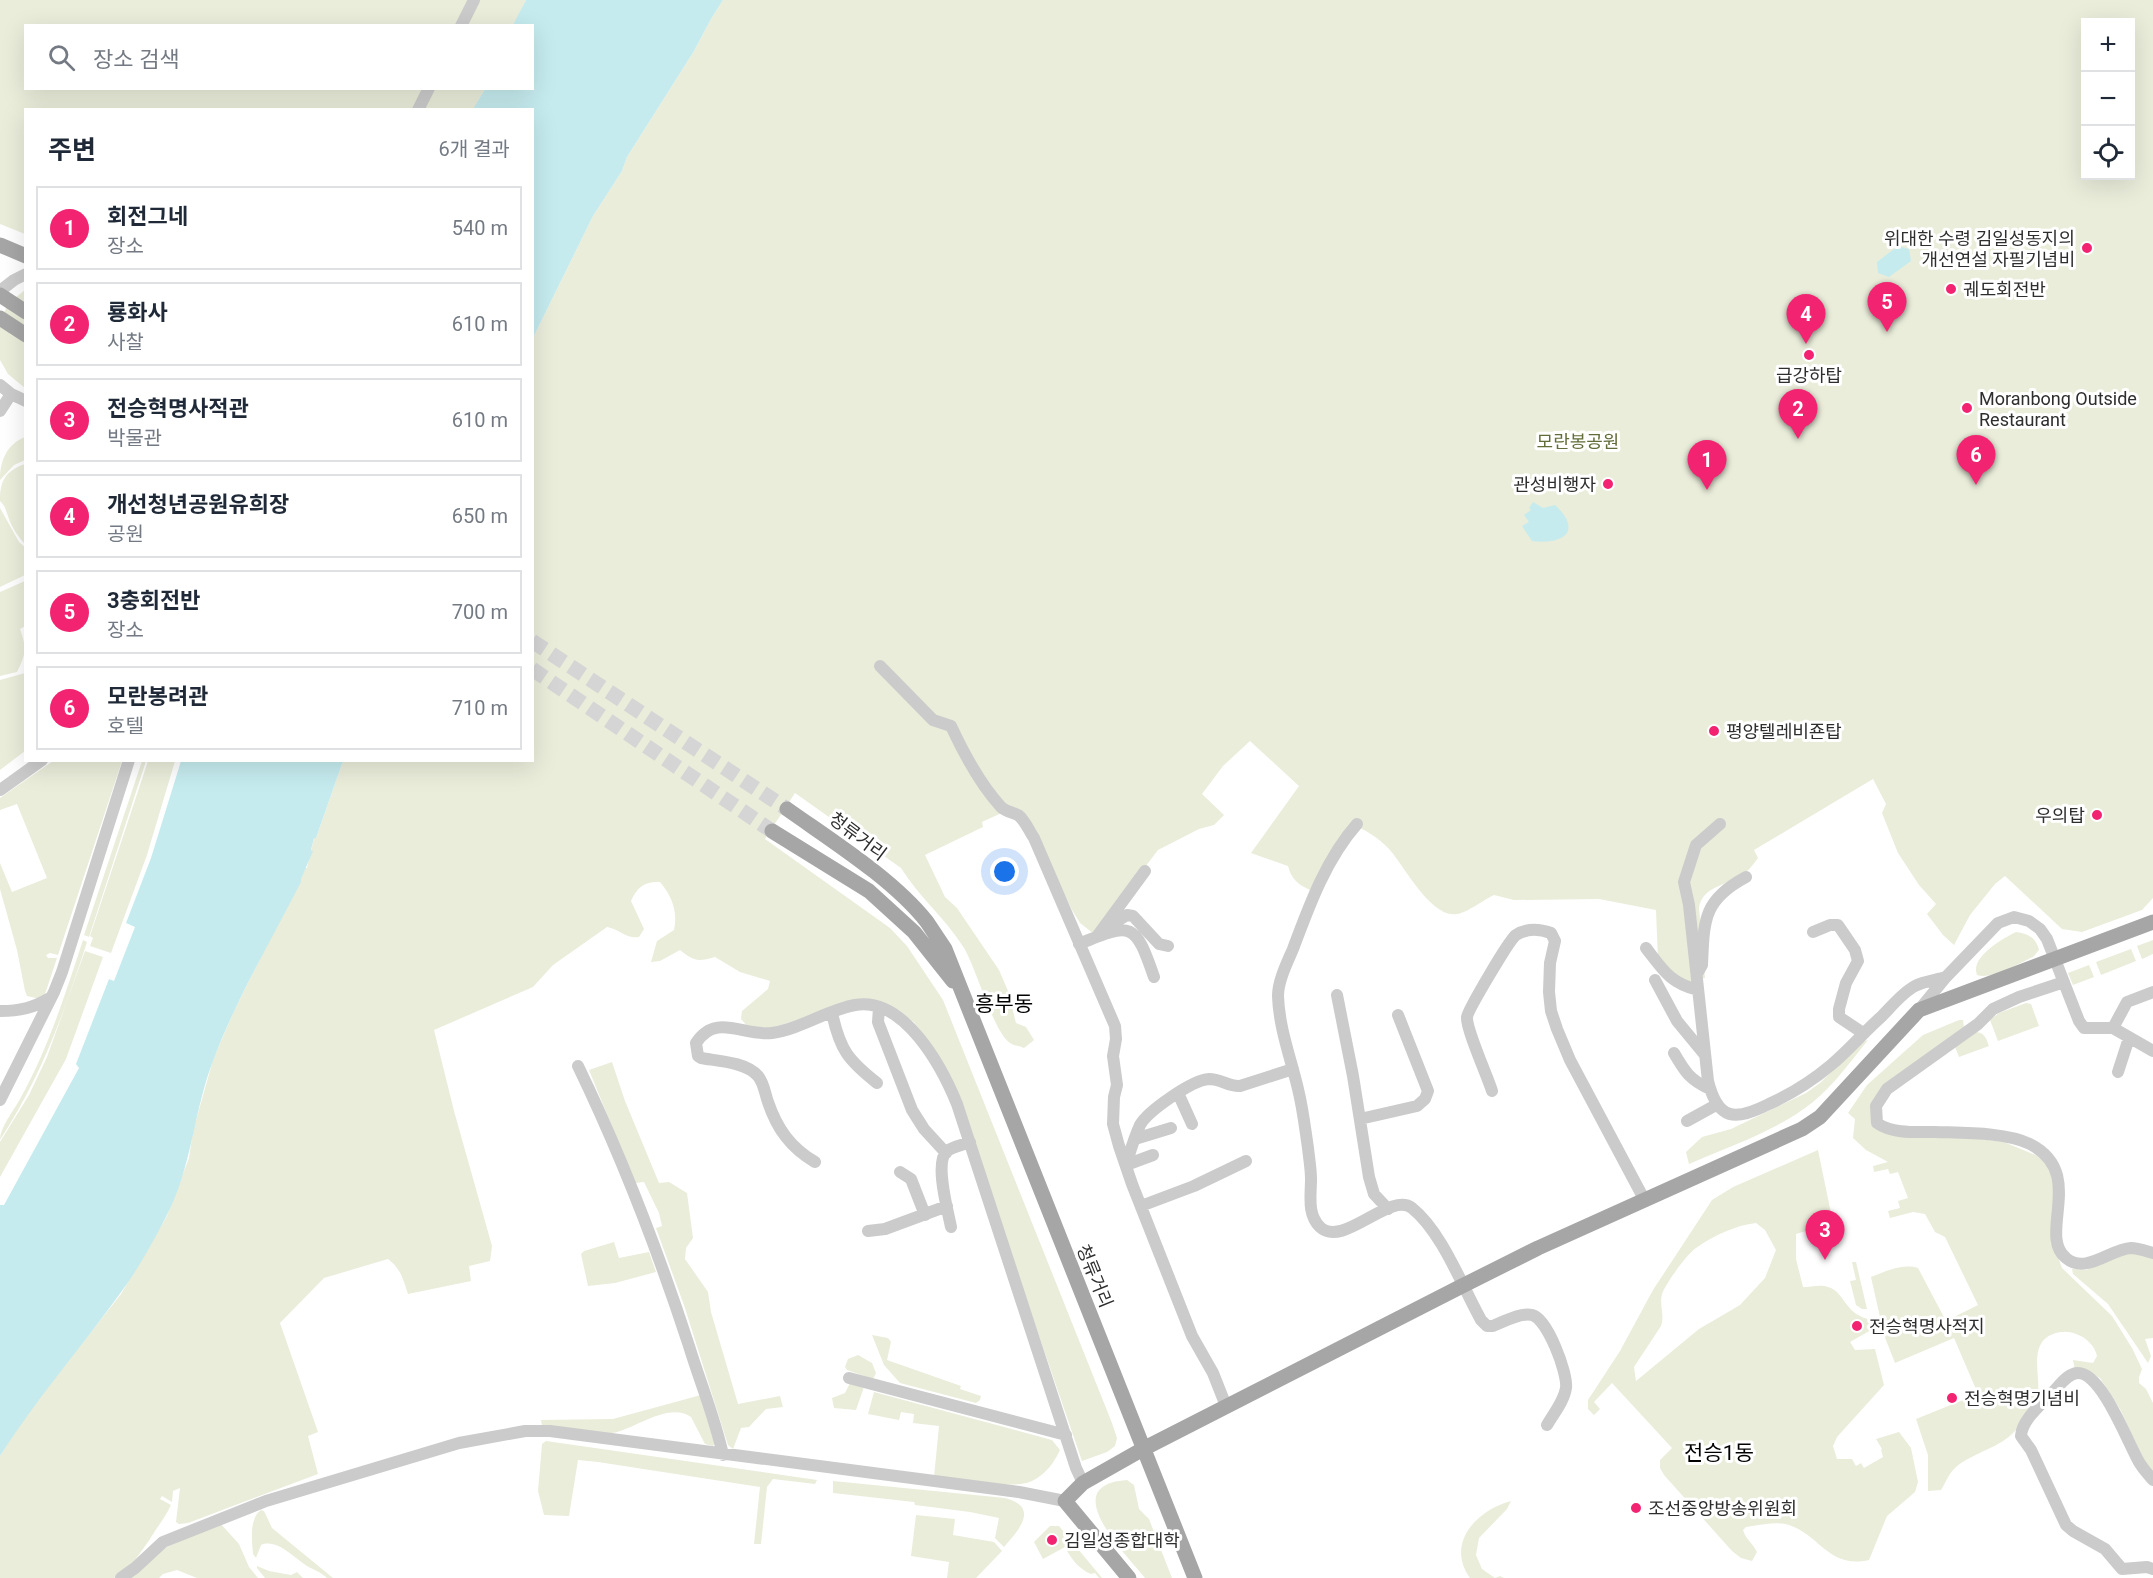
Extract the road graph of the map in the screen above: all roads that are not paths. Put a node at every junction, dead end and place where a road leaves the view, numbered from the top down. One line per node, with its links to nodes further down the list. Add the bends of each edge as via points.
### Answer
1 (474, 0): 2 (street)
2 (462, 24)
3 (428, 90): 4 (street)
4 (419, 108)
5 (0, 245): 6 (main road)
6 (24, 255)
7 (24, 275): 8 (street)
8 (0, 291)
9 (0, 295): 10 (main road)
10 (24, 311)
11 (0, 318): 12 (main road)
12 (24, 333)
13 (0, 385): 14 (street)
14 (10, 394): 15 (street); 16 (street)
15 (24, 400)
16 (0, 411)
17 (880, 666): 31 (street, via 933,720 951,726 986,788 1006,811 1023,820)
18 (39, 762): 20 (street)
19 (128, 762): 44 (street)
20 (0, 789)
21 (788, 809): 40 (main road, 청류거리, via 879,877 926,921 945,949)
22 (1357, 824): 57 (street, via 1316,889 1278,989 1282,1028)
23 (1720, 824): 35 (street, via 1696,845 1684,882)
24 (772, 831): 40 (main road, 청류거리, via 869,891 895,912)
25 (1145, 871): 30 (street)
26 (1746, 877): 35 (street, via 1715,899 1707,914 1702,965)
27 (2153, 922): 34 (main road)
28 (1112, 930): 30 (street); 32 (street, via 1126,915 1133,916 1159,944); 36 (street, via 1124,929 1137,937)
29 (1812, 932): 51 (street, via 1838,925 1855,950 1858,961 1846,983 1839,1017)
30 (1098, 936): 31 (street)
31 (1079, 944): 75 (street, via 1115,1026 1113,1056 1117,1085 1113,1124)
32 (1168, 946)
33 (1646, 948): 41 (street, via 1667,976)
34 (2055, 959): 37 (street, via 2040,929 2014,917 1998,923); 39 (street); 46 (main road)
35 (1696, 976): 41 (street)
36 (1154, 977)
37 (1946, 977): 46 (street); 51 (street, via 1915,986)
38 (1655, 980): 55 (street, via 1677,1021)
39 (2064, 982): 50 (street, via 2084,1028); 84 (street, via 1993,1009 1887,1089 1876,1106 1877,1123 1910,1132 2011,1137 2030,1144 2046,1154 2058,1177 2057,1230 2059,1249 2065,1258 2087,1263 2131,1248)
40 (959, 987): 90 (main road, 청류거리)
41 (1698, 990): 55 (street)
42 (2153, 992): 50 (street, via 2127,1002)
43 (1337, 995): 65 (street)
44 (51, 998): 47 (street, via 33,1008); 63 (street)
45 (879, 1008): 48 (street, via 854,1005); 70 (street, via 904,1021 932,1055 949,1082); 71 (street, via 878,1022 912,1110)
46 (1919, 1010): 77 (main road, via 1820,1117 1790,1135)
47 (0, 1011)
48 (832, 1013): 59 (street, via 844,1052); 74 (street, via 770,1033 712,1028 696,1043 701,1058 738,1066 757,1076 789,1143)
49 (1398, 1015): 65 (street, via 1428,1091 1417,1106)
50 (2113, 1028): 52 (street)
51 (1863, 1033): 64 (street, via 1832,1065 1775,1102 1738,1115)
52 (2129, 1038): 53 (street); 58 (street)
53 (2153, 1051)
54 (1674, 1053): 60 (street, via 1686,1075)
55 (1705, 1055): 60 (street)
56 (578, 1066): 91 (street, via 650,1232)
57 (1293, 1069): 62 (street, via 1240,1086 1208,1079); 80 (street, via 1304,1118 1311,1171 1311,1212 1315,1221 1327,1232 1335,1232)
58 (2118, 1072)
59 (877, 1083)
60 (1710, 1089): 64 (street)
61 (1492, 1091): 77 (street, via 1467,1027 1469,1009 1516,935 1543,930 1551,933 1555,941 1549,992 1557,1029)
62 (1178, 1093): 67 (street); 69 (street, via 1142,1123)
63 (0, 1100)
64 (1716, 1105): 66 (street)
65 (1360, 1119): 80 (street, via 1374,1194)
66 (1687, 1121)
67 (1192, 1124)
68 (1171, 1128): 69 (street)
69 (1135, 1138): 75 (street)
70 (970, 1142): 71 (street); 89 (street)
71 (946, 1153): 78 (street, via 941,1170)
72 (1153, 1155): 75 (street)
73 (1246, 1161): 79 (street)
74 (815, 1162)
75 (1126, 1165): 79 (street)
76 (900, 1172): 81 (street, via 911,1179)
77 (1644, 1199): 85 (main road)
78 (947, 1206): 81 (street); 82 (street)
79 (1141, 1206): 87 (street, via 1192,1336)
80 (1389, 1209): 85 (street, via 1411,1207 1438,1238)
81 (925, 1215): 83 (street)
82 (951, 1227)
83 (868, 1231)
84 (2153, 1253)
85 (1462, 1286): 87 (main road); 88 (street, via 1487,1326 1528,1314 1542,1321 1563,1364 1566,1386)
86 (849, 1378): 89 (street)
87 (1226, 1406): 90 (main road)
88 (1547, 1425)
89 (1066, 1435): 93 (street)
90 (1143, 1449): 93 (main road); 98 (main road, 청류거리)
91 (723, 1455): 94 (street); 96 (street, via 550,1431 490,1436 248,1508 163,1542)
92 (2153, 1480): 95 (street, via 2139,1463 2101,1390 2081,1372 2064,1380 2021,1431 2020,1436 2031,1450 2066,1525 2105,1549 2122,1569)
93 (1083, 1483): 94 (main road)
94 (1065, 1501): 97 (main road)
95 (2153, 1569)
96 (121, 1578)
97 (1129, 1578)
98 (1196, 1578)

